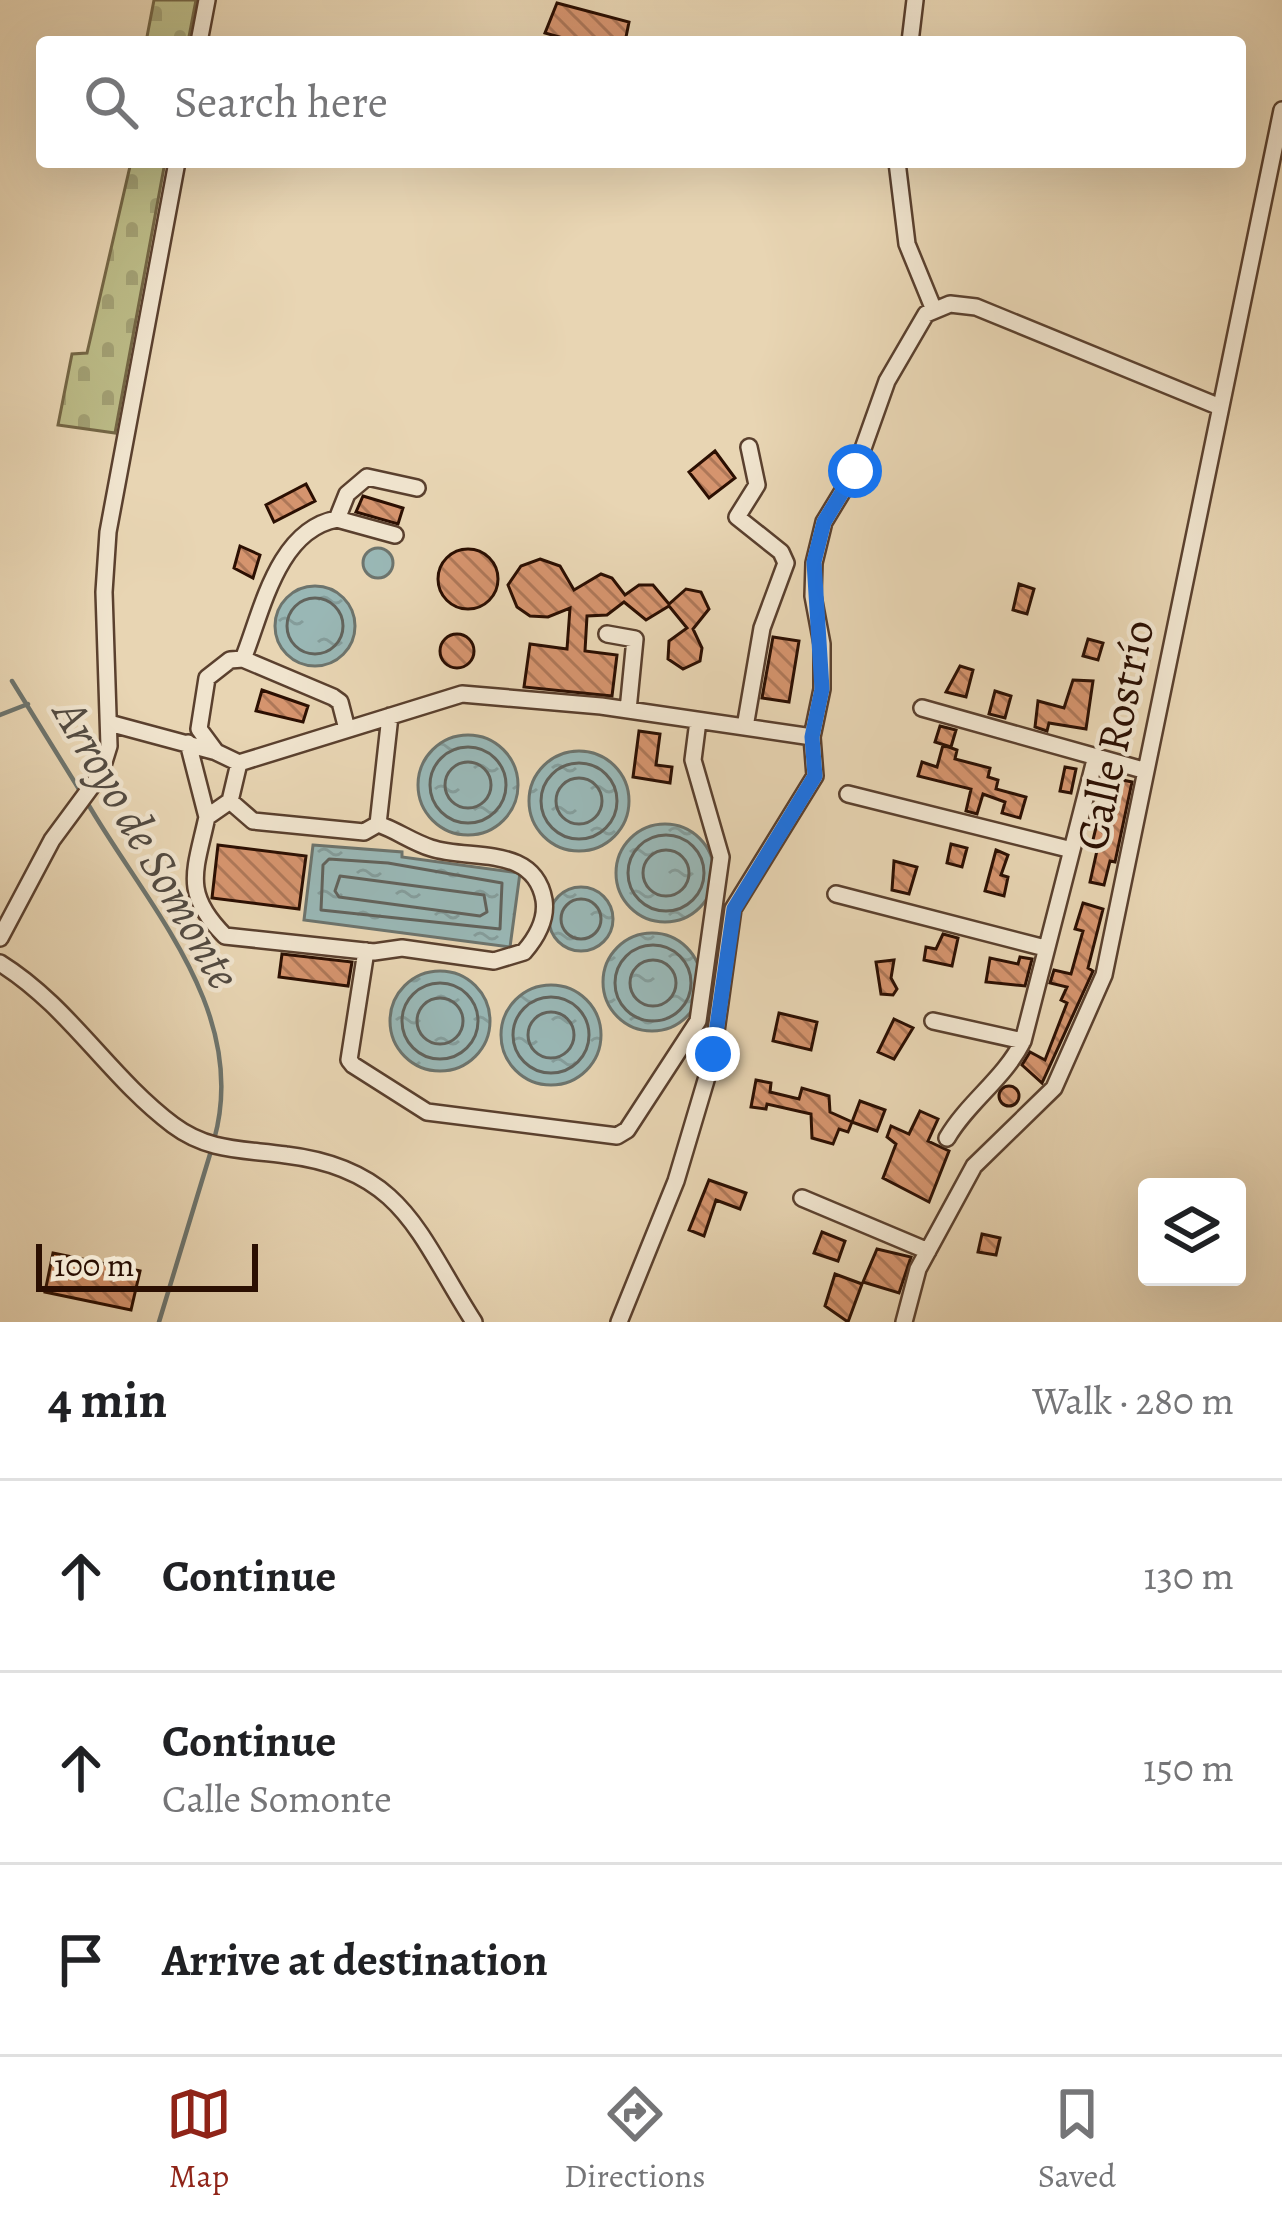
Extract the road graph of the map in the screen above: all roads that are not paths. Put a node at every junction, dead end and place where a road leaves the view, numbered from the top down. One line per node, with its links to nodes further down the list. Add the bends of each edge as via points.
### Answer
1 (207, 0): 3 (street)
2 (915, 0): 4 (street)
3 (201, 36)
4 (911, 36)
5 (1282, 110): 9 (street, Calle Rostrío)
6 (176, 168): 22 (street, via 108,532)
7 (897, 168): 8 (street, via 907,244)
8 (934, 310): 9 (street, via 976,307); 15 (street, via 886,381)
9 (1220, 407): 30 (street, Calle Rostrío)
10 (748, 447): 14 (street, via 757,485 737,517)
11 (417, 488): 12 (street, via 367,477 346,494)
12 (337, 519): 13 (street); 17 (street, via 293,548)
13 (395, 535)
14 (782, 552): 15 (street); 23 (street, via 785,571 762,628)
15 (814, 562): 25 (street, via 822,689)
16 (608, 634): 19 (street, via 635,639)
17 (242, 658): 24 (street, via 333,697); 27 (street, via 218,667 201,693 199,729)
18 (922, 708): 28 (street)
19 (628, 710): 20 (street, via 462,694); 21 (street)
20 (390, 716): 24 (street); 34 (street)
21 (698, 721): 23 (street); 39 (street, via 693,760 721,857 701,1004 698,1021 627,1130 617,1136 427,1112 353,1065)
22 (109, 722): 26 (street); 37 (street, via 95,782 17,898)
23 (745, 727): 25 (street)
24 (347, 729): 29 (street)
25 (812, 737): 47 (street, via 812,789 734,909 712,1060 676,1181)
26 (188, 743): 27 (street); 33 (street)
27 (216, 752): 29 (street)
28 (1096, 756): 30 (street); 35 (street)
29 (239, 763): 32 (street)
30 (1144, 770): 45 (street, Calle Rostrío, via 1091,1010 1054,1088 974,1166)
31 (848, 794): 35 (street)
32 (230, 801): 33 (street); 34 (street, via 253,821 364,832)
33 (207, 817): 39 (street, via 196,902 225,936)
34 (378, 824): 39 (street, via 431,848 514,860 539,884 543,921 524,952 494,961)
35 (1068, 849): 38 (street)
36 (836, 894): 38 (street)
37 (0, 938)
38 (1045, 948): 42 (street)
39 (365, 951)
40 (0, 963): 46 (street, via 52,1000 149,1103 202,1143 325,1164 389,1196 430,1243)
41 (933, 1021): 42 (street)
42 (1023, 1042): 43 (street)
43 (947, 1138)
44 (802, 1198): 45 (street)
45 (928, 1251): 48 (street, Calle Rostrío)
46 (474, 1322)
47 (620, 1322)
48 (904, 1322)

